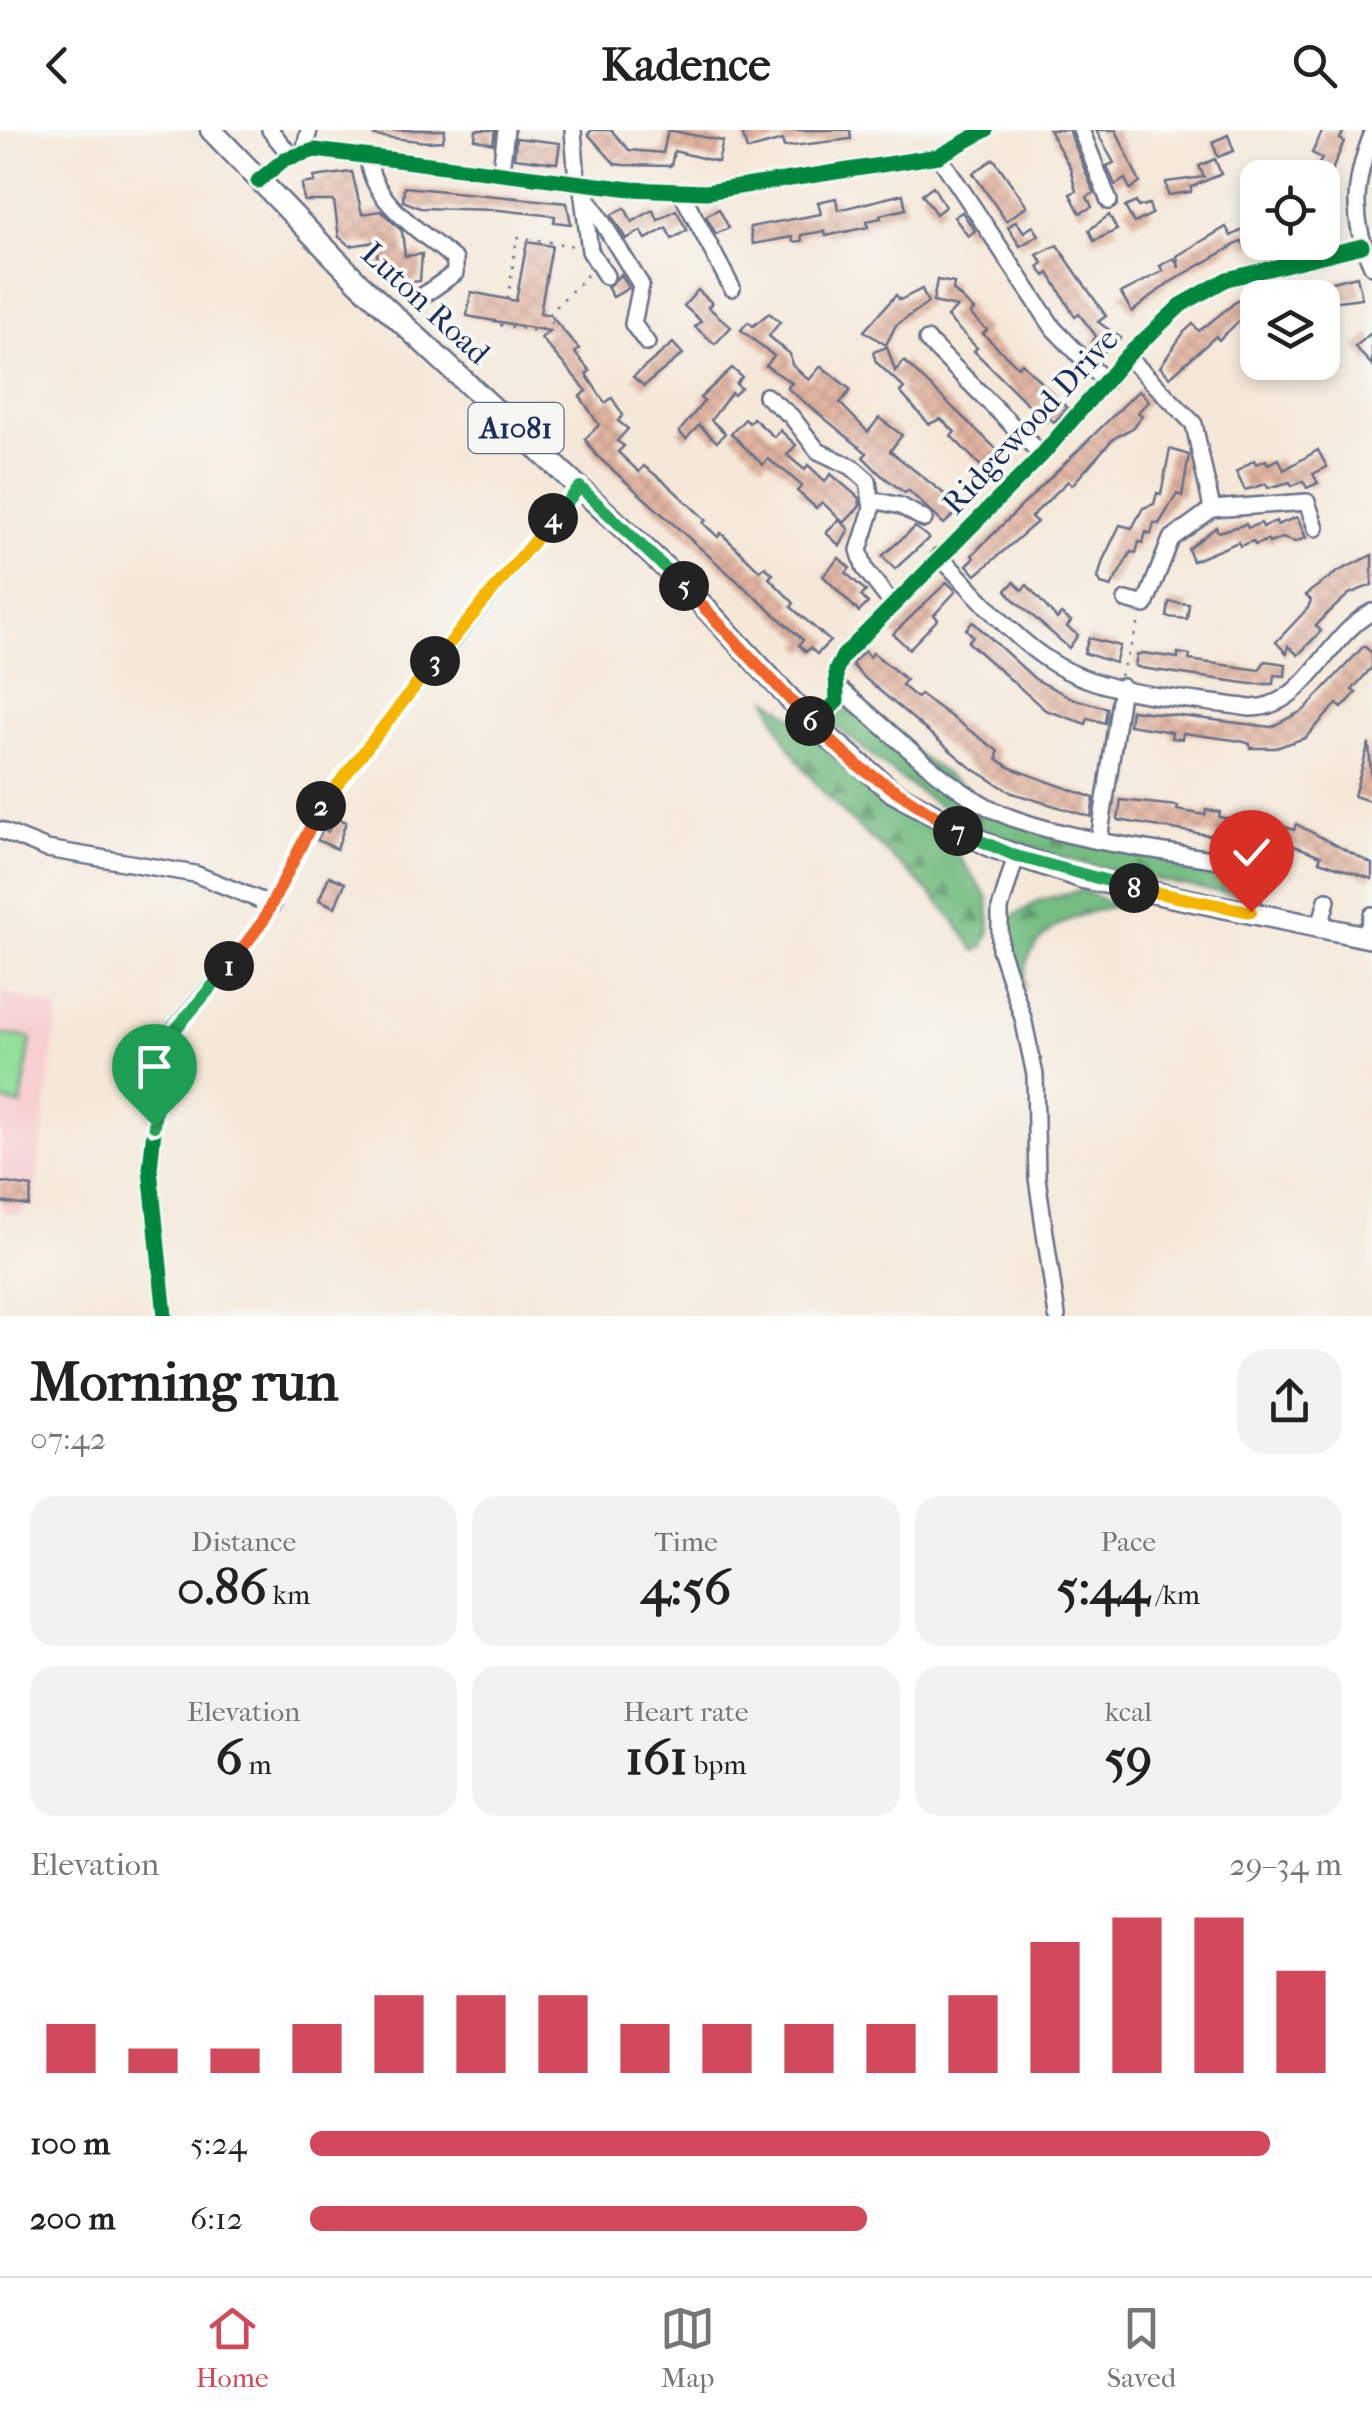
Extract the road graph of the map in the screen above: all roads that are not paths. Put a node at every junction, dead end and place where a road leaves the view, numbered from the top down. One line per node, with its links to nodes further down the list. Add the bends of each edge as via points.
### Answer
1 (210, 130): 13 (main road, Luton Road / A1081)
2 (270, 130): 9 (street)
3 (309, 130): 9 (street)
4 (506, 130): 12 (street)
5 (573, 130): 14 (street)
6 (986, 130): 10 (street)
7 (1081, 130): 16 (street)
8 (1372, 135): 17 (street, via 1355,196)
9 (298, 153): 11 (street); 13 (street)
10 (939, 156): 15 (street); 25 (street, via 1054,329)
11 (368, 157): 12 (street); 21 (street, via 376,184 408,224 455,260 455,273)
12 (501, 170): 14 (street)
13 (258, 181): 28 (main road, Luton Road / A1081, via 358,284)
14 (580, 184): 15 (street); 19 (street, via 590,244); 23 (street, via 641,285 633,324)
15 (680, 192): 20 (street)
16 (1110, 201)
17 (1362, 246): 18 (street); 24 (street, Ridgewood Drive, via 1210,287 1160,322)
18 (1372, 266)
19 (602, 271)
20 (732, 288)
21 (424, 295)
22 (927, 340): 27 (street)
23 (647, 343)
24 (1128, 356): 25 (street, Ridgewood Drive); 30 (street, via 1194,424)
25 (1106, 382): 27 (street, Ridgewood Drive)
26 (766, 396): 29 (street, via 818,450 862,474)
27 (1042, 455): 33 (street, Ridgewood Drive)
28 (580, 487): 39 (main road, Luton Road / A1081, via 684,585); 44 (street, via 328,796)
29 (873, 500): 31 (street); 35 (street, via 858,550 864,569)
30 (1212, 509): 32 (street, via 1307,502); 34 (street, via 1171,540 1145,605)
31 (924, 519)
32 (1316, 528)
33 (940, 556): 35 (street, Ridgewood Drive); 37 (street, via 1034,651 1076,675)
34 (1126, 600)
35 (892, 604): 38 (street, Ridgewood Drive, via 842,656 836,670)
36 (1372, 612): 37 (street, via 1271,706)
37 (1119, 687): 41 (street)
38 (840, 690): 39 (street, Ridgewood Drive); 41 (street, via 973,798 1010,817)
39 (814, 725): 42 (main road, Luton Road / A1081, via 913,805)
40 (0, 830): 44 (street, via 46,848 195,874)
41 (1099, 840): 45 (street, via 1232,862 1252,876)
42 (1016, 856): 45 (main road, Luton Road / A1081, via 1083,878); 50 (street, via 1000,909 1000,948 1035,1076 1037,1178)
43 (1327, 900): 47 (street)
44 (272, 905): 49 (street, via 162,1050 150,1169)
45 (1251, 912): 47 (main road, Luton Road / A1081)
46 (1372, 915): 48 (street)
47 (1320, 927): 48 (main road, Luton Road / A1081)
48 (1369, 938)
49 (165, 1316)
50 (1057, 1316)

